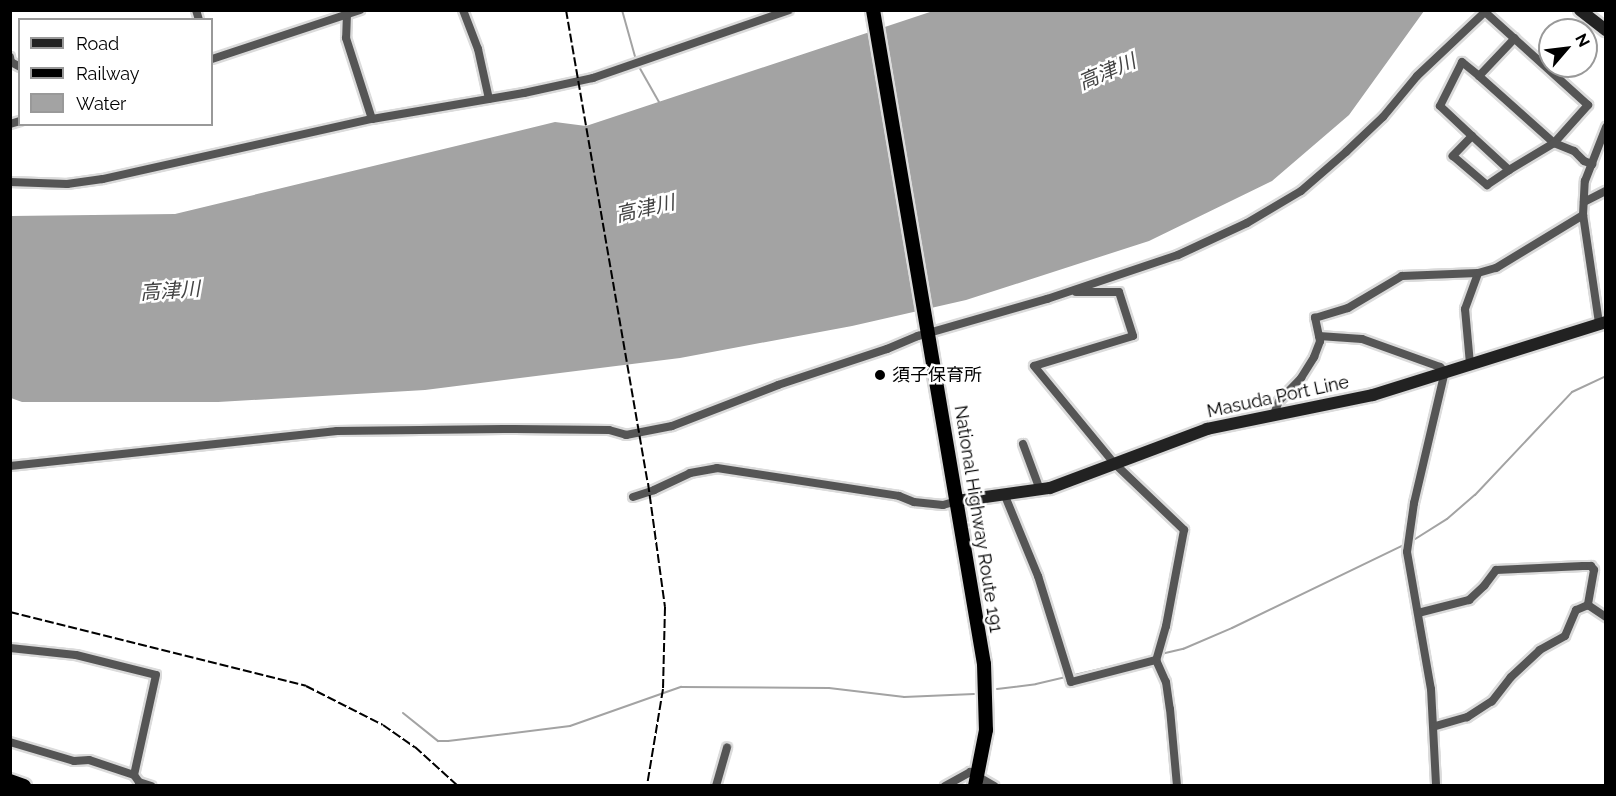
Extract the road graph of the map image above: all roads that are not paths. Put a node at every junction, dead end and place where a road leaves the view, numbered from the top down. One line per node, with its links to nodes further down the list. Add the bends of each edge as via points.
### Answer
1 (360, 10): 7 (street)
2 (463, 10): 12 (street, via 478,49)
3 (789, 10): 12 (street, via 593,78)
4 (873, 10): 26 (highway, National Highway Route 191)
5 (1580, 10): 8 (main road)
6 (1486, 11): 9 (street); 24 (street, via 1417,76 1383,117 1301,191 1247,223 1178,255)
7 (347, 13): 10 (street); 13 (street, via 346,38)
8 (1605, 30)
9 (1515, 38): 11 (street); 16 (street, via 1588,105)
10 (213, 59)
11 (1479, 76): 15 (street, via 1462,62 1440,106); 16 (street)
12 (489, 99): 13 (street)
13 (372, 119): 19 (street, via 103,179 67,184)
14 (1605, 128): 17 (street)
15 (1472, 136): 18 (street); 18 (street, via 1453,156 1486,185)
16 (1554, 142): 17 (street); 18 (street)
17 (1592, 164): 21 (street, via 1585,181)
18 (1509, 170)
19 (10, 182)
20 (1605, 191): 21 (street)
21 (1584, 202): 22 (street)
22 (1583, 215): 23 (street, via 1496,268); 25 (street)
23 (1478, 273): 27 (street, via 1402,276 1348,308 1315,318); 28 (street, via 1465,309)
24 (1069, 292): 26 (street); 32 (street, via 1119,292 1133,336 1034,366)
25 (1602, 323): 28 (main road, Masuda Port Line)
26 (928, 332): 33 (street, via 657,431 626,435 609,430 337,431); 37 (highway, National Highway Route 191)
27 (1319, 336): 29 (street, via 1362,339); 30 (street, via 1314,357 1279,401)
28 (1470, 364): 29 (main road, Masuda Port Line)
29 (1445, 371): 30 (main road, Masuda Port Line, via 1373,395); 39 (street, via 1413,502 1407,552)
30 (1274, 414): 32 (main road, Masuda Port Line, via 1207,429)
31 (1023, 444): 34 (street)
32 (1114, 464): 34 (main road, Masuda Port Line); 42 (street, via 1184,530)
33 (10, 466)
34 (1040, 490): 36 (main road, Masuda Port Line)
35 (633, 496): 37 (street, via 661,488 690,472 717,468 898,496 914,502 943,505)
36 (1005, 496): 37 (main road, Masuda Port Line); 42 (street, via 1038,576 1071,682)
37 (957, 501): 47 (highway, National Highway Route 191, via 984,663 986,730)
38 (1588, 605): 39 (street, via 1594,570 1591,566 1496,570 1469,600); 40 (street); 43 (street, via 1576,610 1565,636 1540,650 1491,701 1467,717)
39 (1418, 613): 43 (street)
40 (1605, 617)
41 (10, 648): 46 (street, via 76,655 156,675)
42 (1156, 660): 54 (street, via 1169,700)
43 (1435, 726): 55 (street)
44 (10, 742): 46 (street)
45 (727, 748): 51 (street)
46 (134, 775): 50 (street)
47 (977, 780): 52 (street, via 970,772); 53 (street)
48 (10, 781): 49 (highway)
49 (24, 786)
50 (151, 786)
51 (716, 786)
52 (945, 786)
53 (994, 786)
54 (1177, 786)
55 (1436, 786)

